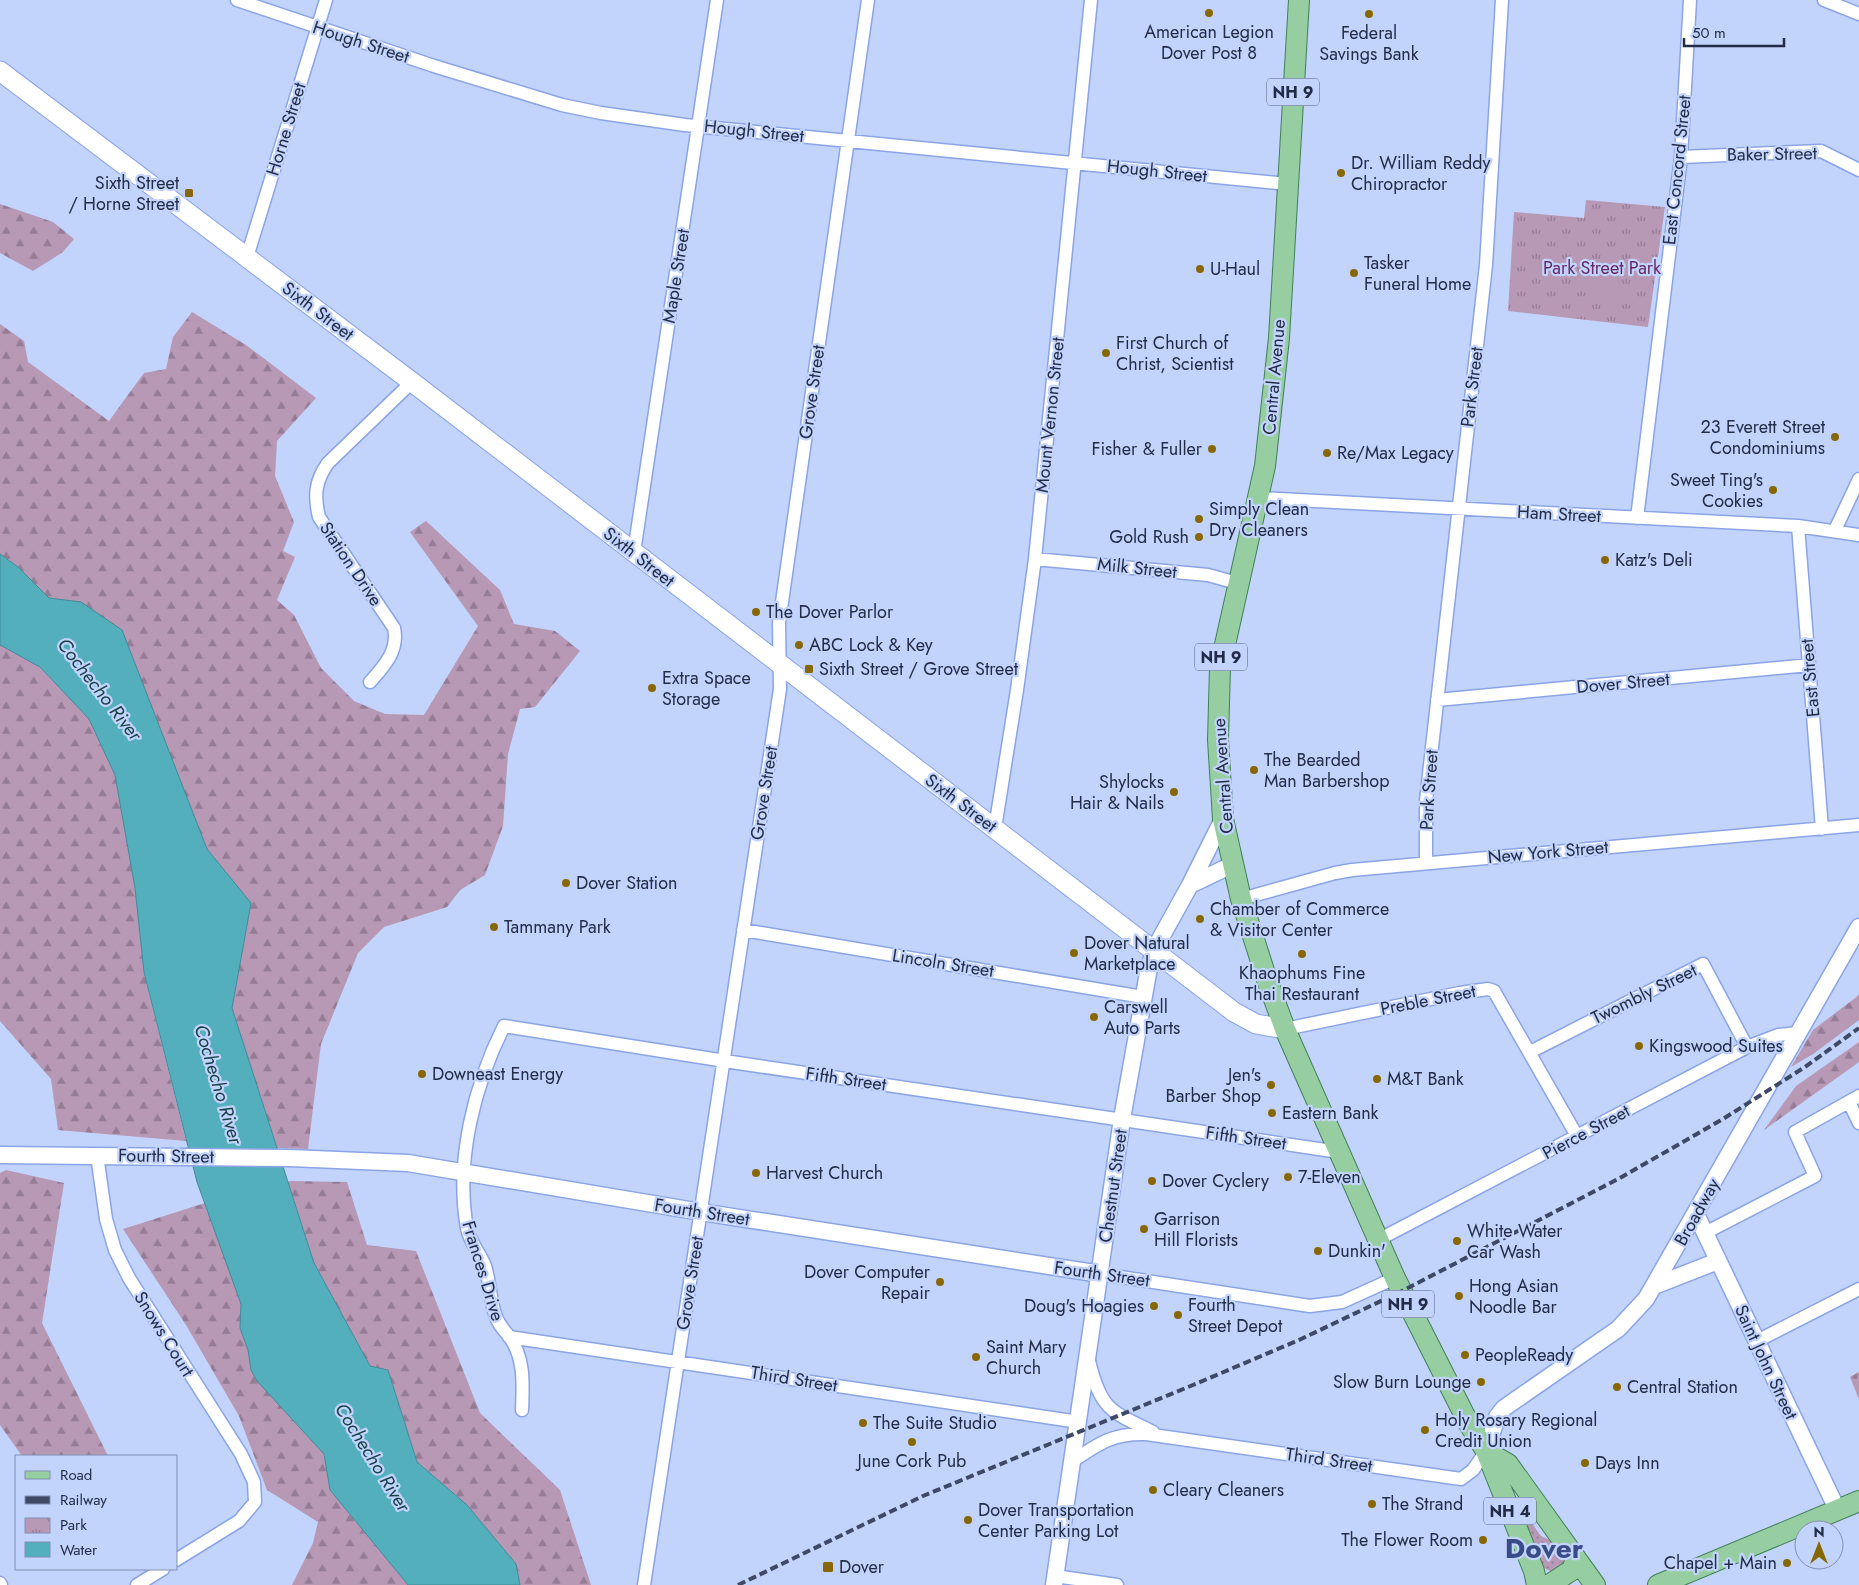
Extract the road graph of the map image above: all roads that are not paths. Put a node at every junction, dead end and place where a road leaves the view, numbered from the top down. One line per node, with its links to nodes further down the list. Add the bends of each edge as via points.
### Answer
1 (237, 0): 11 (street, Hough Street)
2 (326, 0): 11 (street, Horne Street)
3 (717, 0): 13 (street, Maple Street)
4 (868, 0): 14 (street, Grove Street)
5 (1091, 0): 16 (street, Mount Vernon Street)
6 (1299, 0): 18 (main road, Central Avenue / NH 9)
7 (1502, 0): 23 (street, Park Street, via 1486,265)
8 (1690, 0): 15 (street, East Concord Street)
9 (1824, 0): 10 (street)
10 (1859, 14)
11 (317, 28): 13 (street, Hough Street, via 562,105); 19 (street, Horne Street)
12 (0, 71): 19 (main road, Sixth Street)
13 (700, 125): 14 (street, Hough Street); 28 (street, Maple Street)
14 (849, 140): 16 (street, Hough Street); 31 (street, Grove Street, via 779,623)
15 (1681, 158): 17 (street, Baker Street, via 1821,151); 24 (street, East Concord Street)
16 (1075, 163): 18 (street, Hough Street); 29 (street, Mount Vernon Street)
17 (1859, 170)
18 (1287, 184): 22 (main road, Central Avenue / NH 9, via 1278,338 1265,466)
19 (247, 257): 20 (main road, Sixth Street)
20 (412, 382): 28 (main road, Sixth Street); 33 (street, Station Drive, via 328,464 315,489 319,517 394,628 396,638 389,660)
21 (1859, 479): 26 (street)
22 (1258, 498): 23 (street, Ham Street); 30 (main road, Central Avenue / NH 9)
23 (1458, 509): 24 (street, Ham Street); 34 (street, Park Street)
24 (1637, 518): 25 (street, Ham Street)
25 (1798, 526): 26 (street, Ham Street); 32 (street, East Street)
26 (1835, 530): 27 (street, Ham Street)
27 (1859, 535)
28 (634, 552): 31 (main road, Sixth Street)
29 (1035, 559): 30 (street, Milk Street, via 1208,575); 37 (street, Mount Vernon Street)
30 (1237, 583): 35 (main road, Central Avenue / NH 9, via 1217,697)
31 (778, 664): 37 (main road, Sixth Street); 44 (street, Grove Street, via 780,689)
32 (1809, 665): 34 (street, Dover Street); 38 (street, East Street)
33 (370, 682)
34 (1437, 700): 39 (street, Park Street, via 1426,802)
35 (1223, 819): 40 (main road, Central Avenue / NH 9); 41 (street, Chestnut Street)
36 (1859, 826): 38 (street, New York Street)
37 (995, 828): 45 (main road, Sixth Street)
38 (1822, 829): 39 (street, New York Street)
39 (1426, 863): 42 (street, New York Street, via 1335,873)
40 (1232, 865): 41 (street); 42 (main road, Central Avenue / NH 9)
41 (1190, 885): 45 (street, Chestnut Street)
42 (1241, 899): 47 (main road, Central Avenue / NH 9)
43 (1859, 927): 48 (street, Broadway)
44 (743, 930): 46 (street, Lincoln Street); 51 (street, Grove Street)
45 (1154, 950): 46 (street, Chestnut Street); 47 (main road, Sixth Street, via 1234,1012 1256,1024)
46 (1143, 997): 53 (street, Chestnut Street)
47 (1285, 1029): 50 (street, Preble Street, via 1488,989 1499,996); 56 (main road, Central Avenue / NH 9)
48 (1798, 1033): 49 (street, Pierce Street, via 1778,1035); 61 (street, Broadway)
49 (1746, 1047): 50 (street, Twombly Street, via 1703,964); 55 (street, Pierce Street)
50 (1530, 1052): 55 (street, Preble Street)
51 (724, 1061): 53 (street, Fifth Street); 59 (street, Fifth Street, via 504,1026 489,1056 478,1092); 60 (street, Grove Street)
52 (1854, 1099): 54 (street); 62 (street, via 1795,1132 1815,1176)
53 (1122, 1120): 56 (street, Fifth Street); 65 (street, Chestnut Street)
54 (1859, 1123)
55 (1577, 1136): 63 (street, Pierce Street)
56 (1339, 1152): 63 (main road, Central Avenue / NH 9)
57 (0, 1155): 58 (street, Fourth Street)
58 (97, 1155): 59 (street, Fourth Street, via 384,1161); 80 (street, Snows Court, via 106,1220 115,1250 129,1278 250,1468 256,1491 255,1502 239,1521)
59 (464, 1172): 60 (street, Fourth Street); 69 (street, Frances Drive, via 468,1231 486,1269 500,1328)
60 (701, 1212): 65 (street, Fourth Street); 72 (street, Grove Street)
61 (1696, 1214): 62 (street, Saint John Street); 67 (street, Broadway)
62 (1706, 1233): 64 (street, Saint John Street)
63 (1378, 1240): 66 (main road, Central Avenue / NH 9)
64 (1718, 1261): 67 (street); 70 (street, Saint John Street)
65 (1101, 1274): 66 (street, Fourth Street, via 1287,1303 1328,1305); 71 (street, Chestnut Street)
66 (1395, 1278): 76 (main road, Central Avenue / NH 9)
67 (1654, 1286): 76 (street, Broadway, via 1636,1311 1618,1328 1504,1408)
68 (1859, 1289): 70 (street)
69 (509, 1337): 72 (street, Third Street); 73 (street, Frances Drive, via 523,1375)
70 (1757, 1342): 79 (street, Saint John Street)
71 (1088, 1357): 74 (street, Chestnut Street); 75 (street, Third Street, via 1096,1388 1110,1410)
72 (678, 1361): 74 (street, Third Street); 86 (street, Grove Street)
73 (522, 1410)
74 (1079, 1422): 77 (street, Chestnut Street)
75 (1160, 1435): 76 (street, Third Street, via 1461,1479 1474,1470); 77 (street, Third Street, via 1133,1433 1115,1436 1100,1442)
76 (1486, 1451): 81 (main road, NH 9, via 1508,1464); 83 (main road, Central Avenue / NH 4)
77 (1073, 1461): 84 (street, Chestnut Street)
78 (1859, 1501): 79 (main road)
79 (1837, 1509): 90 (main road)
80 (178, 1559)
81 (1576, 1559): 88 (main road, via 1572,1570); 89 (main road, NH 9)
82 (161, 1570): 85 (street)
83 (1536, 1578): 88 (main road)
84 (1055, 1580): 87 (street)
85 (137, 1585)
86 (644, 1585)
87 (1117, 1585)
88 (1549, 1585)
89 (1595, 1585)
90 (1658, 1585)

